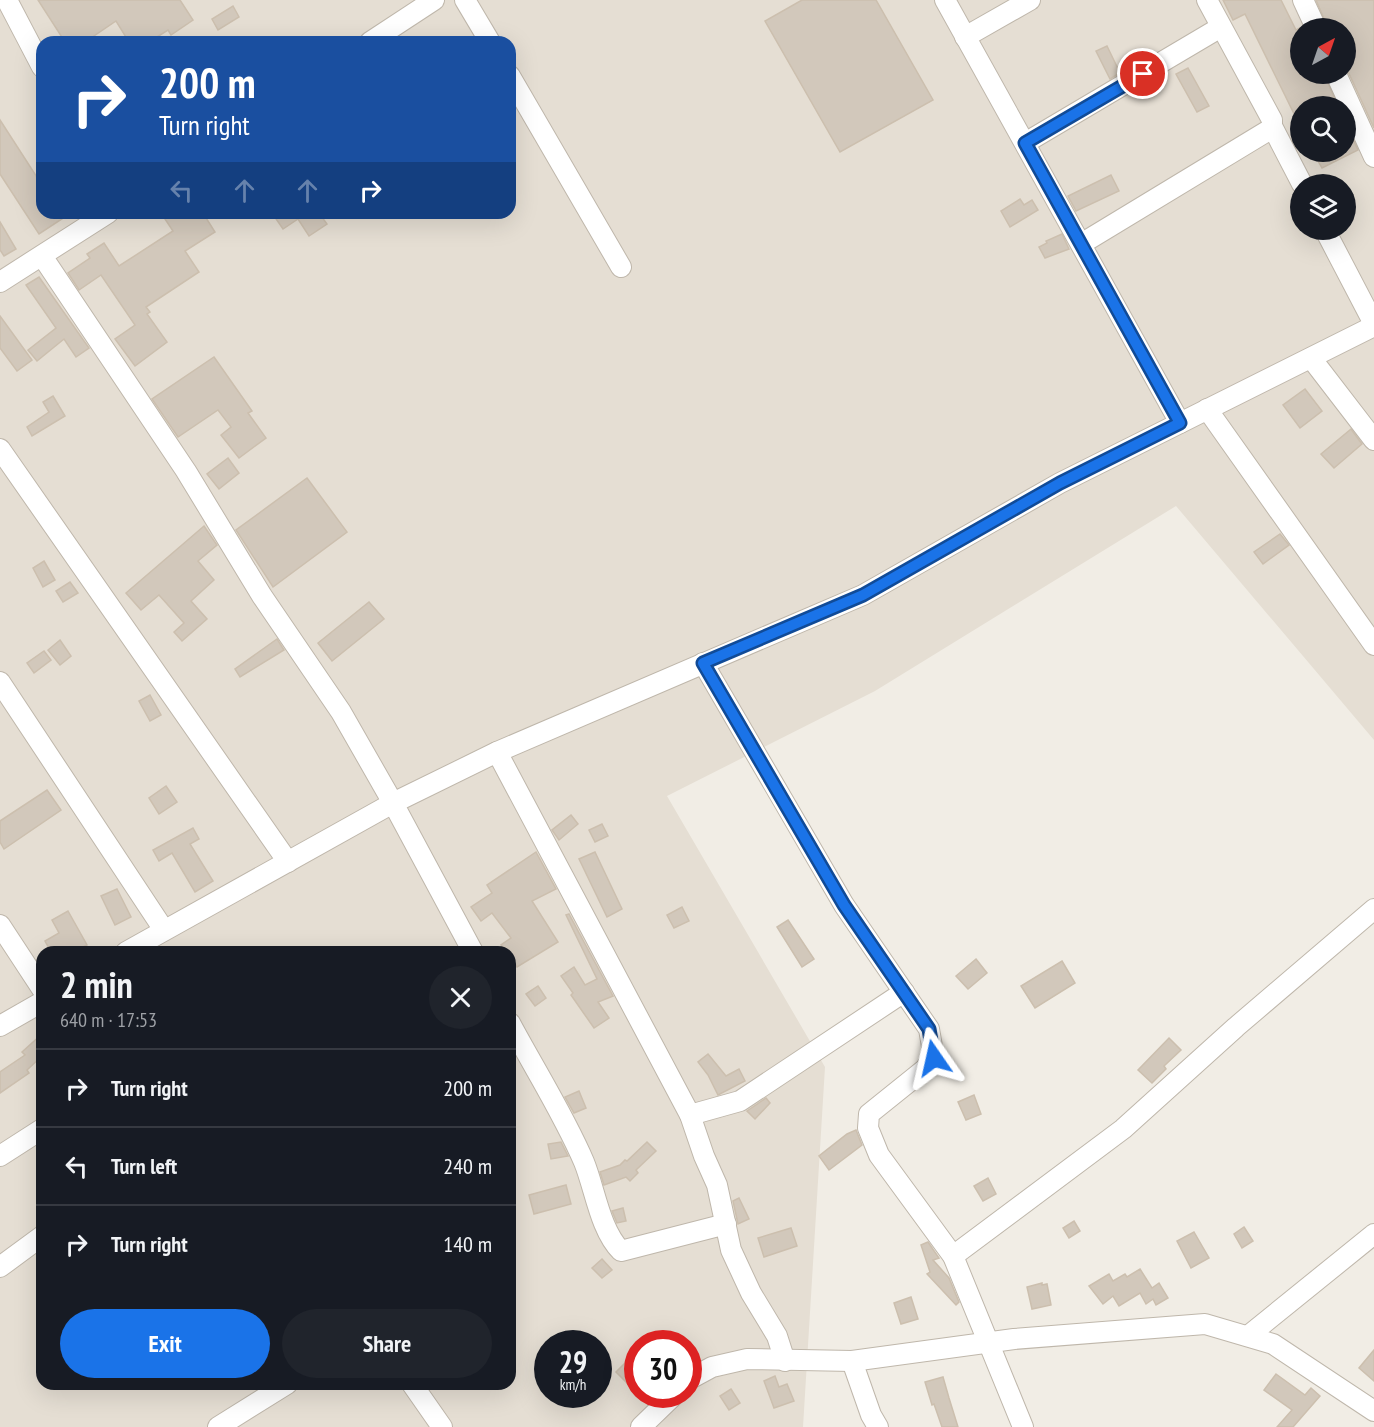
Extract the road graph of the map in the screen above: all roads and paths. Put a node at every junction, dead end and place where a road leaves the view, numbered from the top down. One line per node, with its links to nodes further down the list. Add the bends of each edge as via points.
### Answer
1 (7, 0): 13 (street)
2 (434, 0): 10 (street)
3 (465, 0): 11 (street)
4 (945, 0): 12 (street)
5 (1030, 0): 12 (street)
6 (1207, 0): 9 (street)
7 (1303, 0): 8 (street)
8 (1311, 18)
9 (1221, 27): 16 (street); 17 (street)
10 (379, 36)
11 (486, 36)
12 (966, 37): 17 (street)
13 (36, 56)
14 (1341, 84): 18 (street)
15 (516, 86): 24 (street)
16 (1272, 126): 19 (street); 22 (street)
17 (1025, 143): 22 (street)
18 (1374, 157)
19 (1297, 174)
20 (99, 219): 23 (street)
21 (1330, 240): 26 (street)
22 (1081, 244): 29 (street)
23 (42, 256): 25 (street); 36 (street, via 186,471 261,596 341,712)
24 (621, 267)
25 (0, 282)
26 (1374, 325): 27 (street)
27 (1311, 358): 28 (street); 30 (street)
28 (1207, 409): 29 (street); 32 (street)
29 (1180, 423): 33 (street, via 1060,483 863,595)
30 (1374, 440)
31 (0, 449): 37 (street)
32 (1374, 645)
33 (703, 663): 35 (street); 44 (street, via 844,905)
34 (0, 682): 40 (street)
35 (497, 752): 36 (street); 48 (street)
36 (393, 803): 37 (street); 42 (street)
37 (288, 862): 40 (street)
38 (1374, 909): 54 (street, via 1123,1129)
39 (0, 925): 43 (street)
40 (164, 930): 41 (street)
41 (136, 946)
42 (470, 946)
43 (36, 980)
44 (904, 992): 48 (street, via 741,1101); 54 (street, via 929,1029 934,1058 869,1114 868,1128 879,1155)
45 (36, 1005): 46 (street)
46 (0, 1026)
47 (516, 1034): 51 (street, via 584,1162 607,1229 621,1251)
48 (690, 1115): 51 (street, via 717,1185)
49 (36, 1133): 50 (street)
50 (0, 1156)
51 (726, 1224): 58 (street, via 740,1271 777,1336)
52 (1374, 1234): 56 (street)
53 (36, 1241): 55 (street)
54 (953, 1256): 57 (street)
55 (0, 1268)
56 (1248, 1336): 57 (street, via 1205,1324); 64 (street, via 1273,1344)
57 (987, 1343): 59 (street); 70 (street)
58 (785, 1361): 59 (street); 60 (street, via 747,1359)
59 (852, 1361): 65 (street)
60 (702, 1372)
61 (277, 1390): 66 (street)
62 (416, 1390): 67 (street)
63 (661, 1408): 68 (street)
64 (1374, 1411)
65 (875, 1421): 69 (street)
66 (218, 1427)
67 (442, 1427)
68 (641, 1427)
69 (893, 1427)
70 (1023, 1427)

